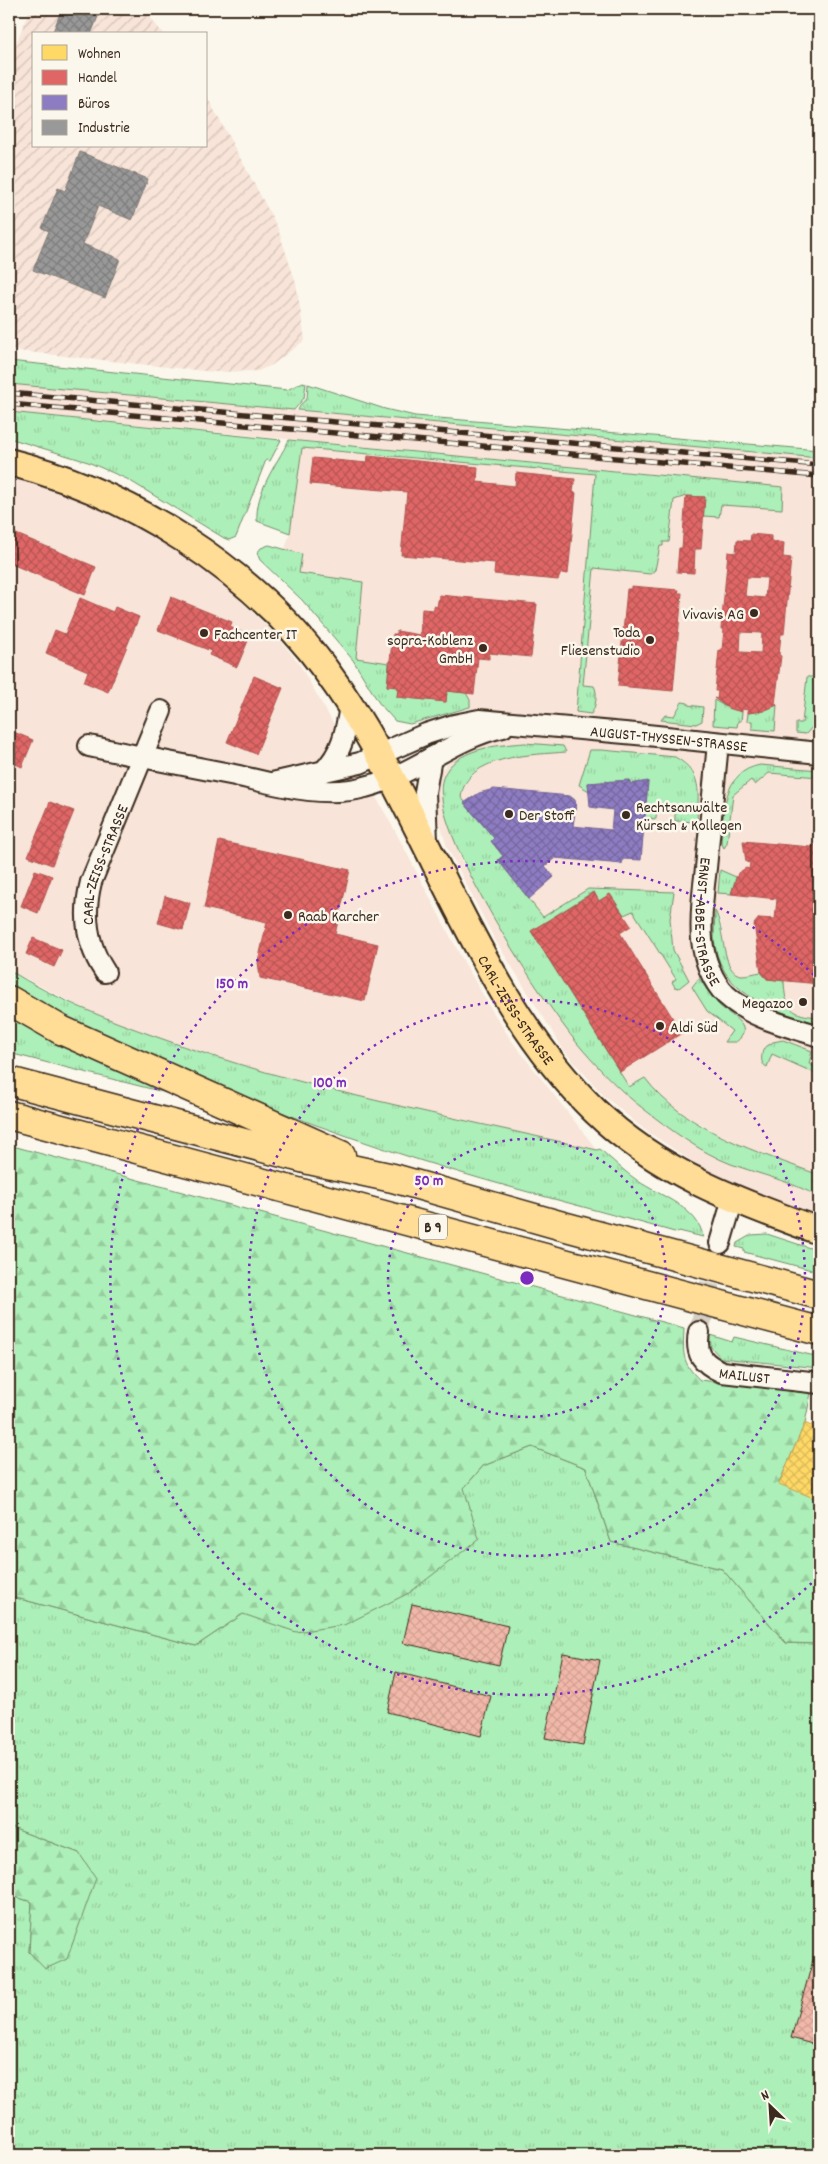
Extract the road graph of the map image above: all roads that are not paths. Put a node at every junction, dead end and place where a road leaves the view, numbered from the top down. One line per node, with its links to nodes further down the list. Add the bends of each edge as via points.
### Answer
1 (9, 462): 2 (main road, CARL-ZEISS-STRASSE, via 125,506 212,558 291,628)
2 (350, 706): 10 (main road, CARL-ZEISS-STRASSE); 11 (street, via 341,747)
3 (161, 711): 8 (street, CARL-ZEISS-STRASSE)
4 (517, 724): 5 (street, AUGUST-THYSSEN-STRASSE); 9 (street, AUGUST-THYSSEN-STRASSE, via 484,732); 10 (street, AUGUST-THYSSEN-STRASSE, via 490,720 454,725 426,734)
5 (718, 743): 7 (street, AUGUST-THYSSEN-STRASSE); 16 (street, ERNST-ABBE-STRASSE, via 702,903 702,942 706,961 726,994 743,1008)
6 (89, 746): 8 (street)
7 (819, 753)
8 (143, 757): 12 (street); 14 (street, CARL-ZEISS-STRASSE, via 86,900 89,940)
9 (431, 758): 10 (street, AUGUST-THYSSEN-STRASSE); 13 (street, via 425,792)
10 (386, 766): 11 (street, via 360,763); 12 (street, via 364,788 314,790); 13 (main road, CARL-ZEISS-STRASSE)
11 (323, 772): 12 (street)
12 (272, 783)
13 (427, 848): 22 (main road, CARL-ZEISS-STRASSE, via 500,987 534,1039 569,1083 598,1113 652,1156)
14 (104, 972)
15 (9, 1000): 21 (highway, via 69,1034)
16 (819, 1036)
17 (9, 1081): 21 (highway, B 9, via 310,1160)
18 (9, 1115): 19 (highway, B 9)
19 (68, 1130): 20 (highway); 26 (highway, B 9)
20 (9, 1131)
21 (393, 1178): 25 (highway, B 9)
22 (733, 1200): 23 (main road, CARL-ZEISS-STRASSE); 24 (street)
23 (819, 1231)
24 (720, 1242)
25 (819, 1295)
26 (819, 1331)
27 (699, 1332): 28 (street, MAILUST, via 697,1342 702,1359 710,1367 722,1372)
28 (819, 1383)

